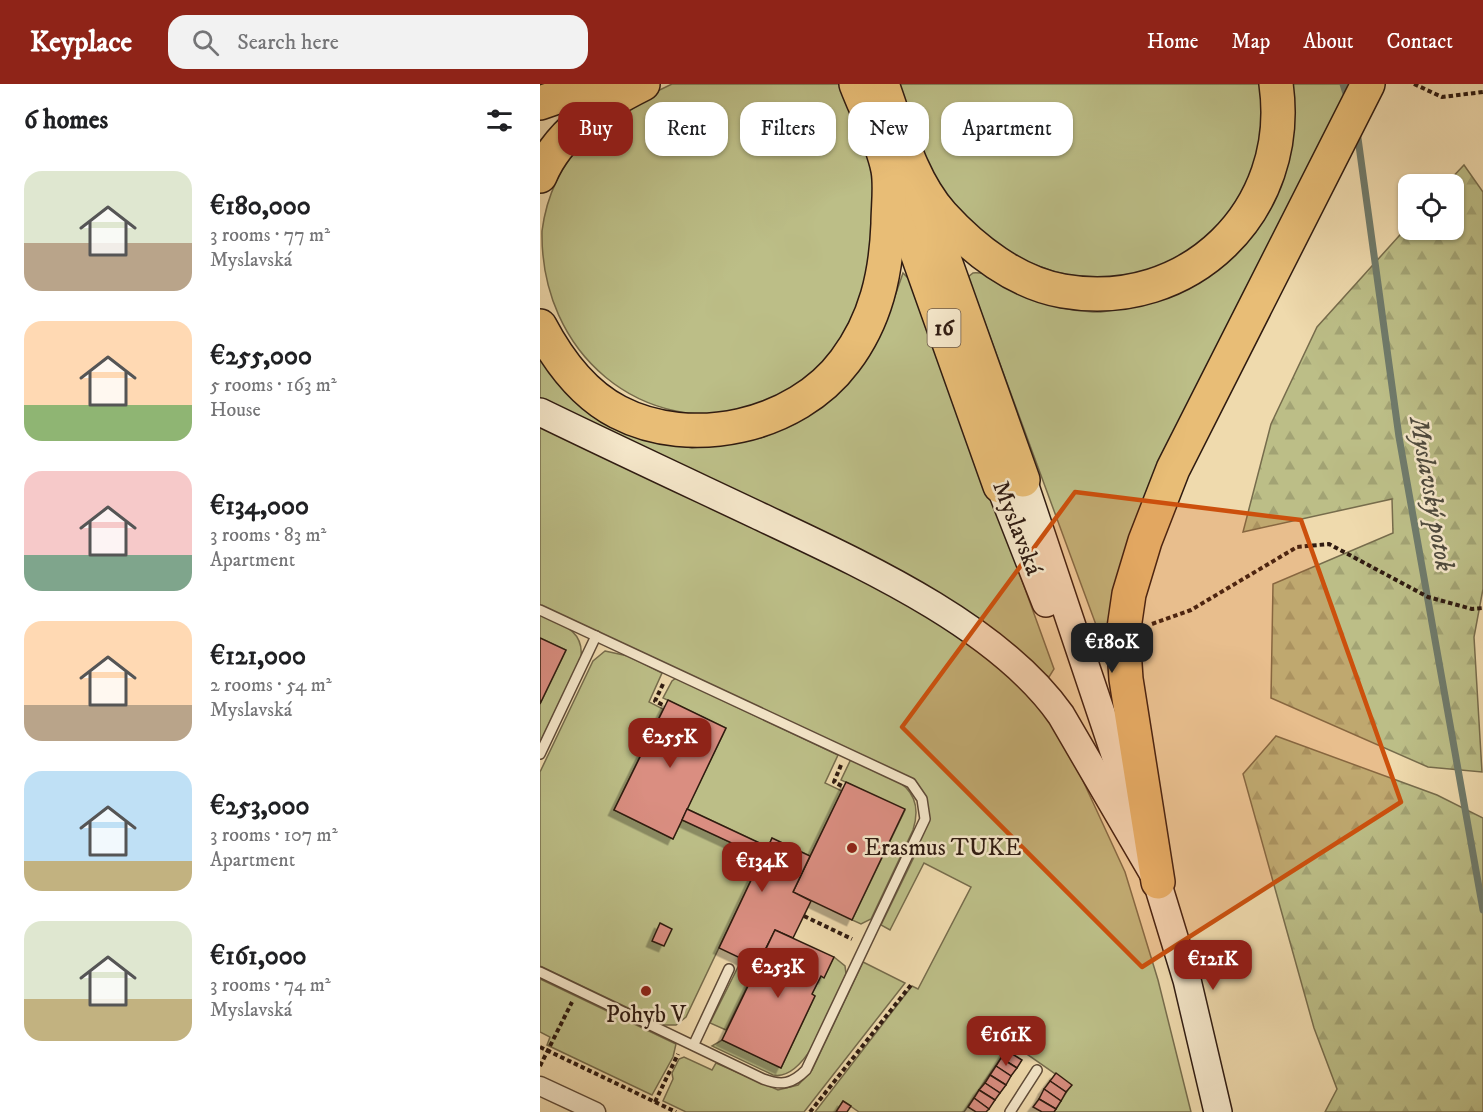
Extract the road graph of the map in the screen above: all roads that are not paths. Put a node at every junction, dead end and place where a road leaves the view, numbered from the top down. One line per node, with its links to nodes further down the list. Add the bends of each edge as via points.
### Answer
1 (595, 84): 7 (highway)
2 (643, 84): 9 (highway, via 587,117 562,142)
3 (856, 84): 8 (highway, 16)
4 (882, 84): 8 (highway, 16)
5 (1276, 84): 8 (highway, via 1279,122 1272,163 1239,227 1196,266 1171,279 1123,293 1061,291 1005,268 972,243)
6 (1368, 84): 16 (highway, via 1169,478 1127,603 1123,635 1126,679)
7 (540, 104)
8 (900, 168): 10 (highway, via 883,280 866,327 834,374 800,401 766,419 696,430 636,420 617,412 581,385); 12 (highway, Myslavská / 16)
9 (540, 176)
10 (540, 326)
11 (540, 412): 16 (street, via 889,579 1010,660 1047,694)
12 (1011, 483): 16 (street, Myslavská)
13 (540, 610): 14 (lane)
14 (596, 636): 15 (lane); 19 (lane, via 911,783 924,810 922,829 806,1070 795,1081 778,1084)
15 (540, 754)
16 (1158, 882): 24 (street, Myslavská, via 1188,980)
17 (729, 969): 19 (lane)
18 (540, 972): 19 (lane)
19 (689, 1042)
20 (1037, 1070): 23 (lane)
21 (540, 1086): 22 (street)
22 (596, 1112)
23 (1010, 1112)
24 (1218, 1112)

